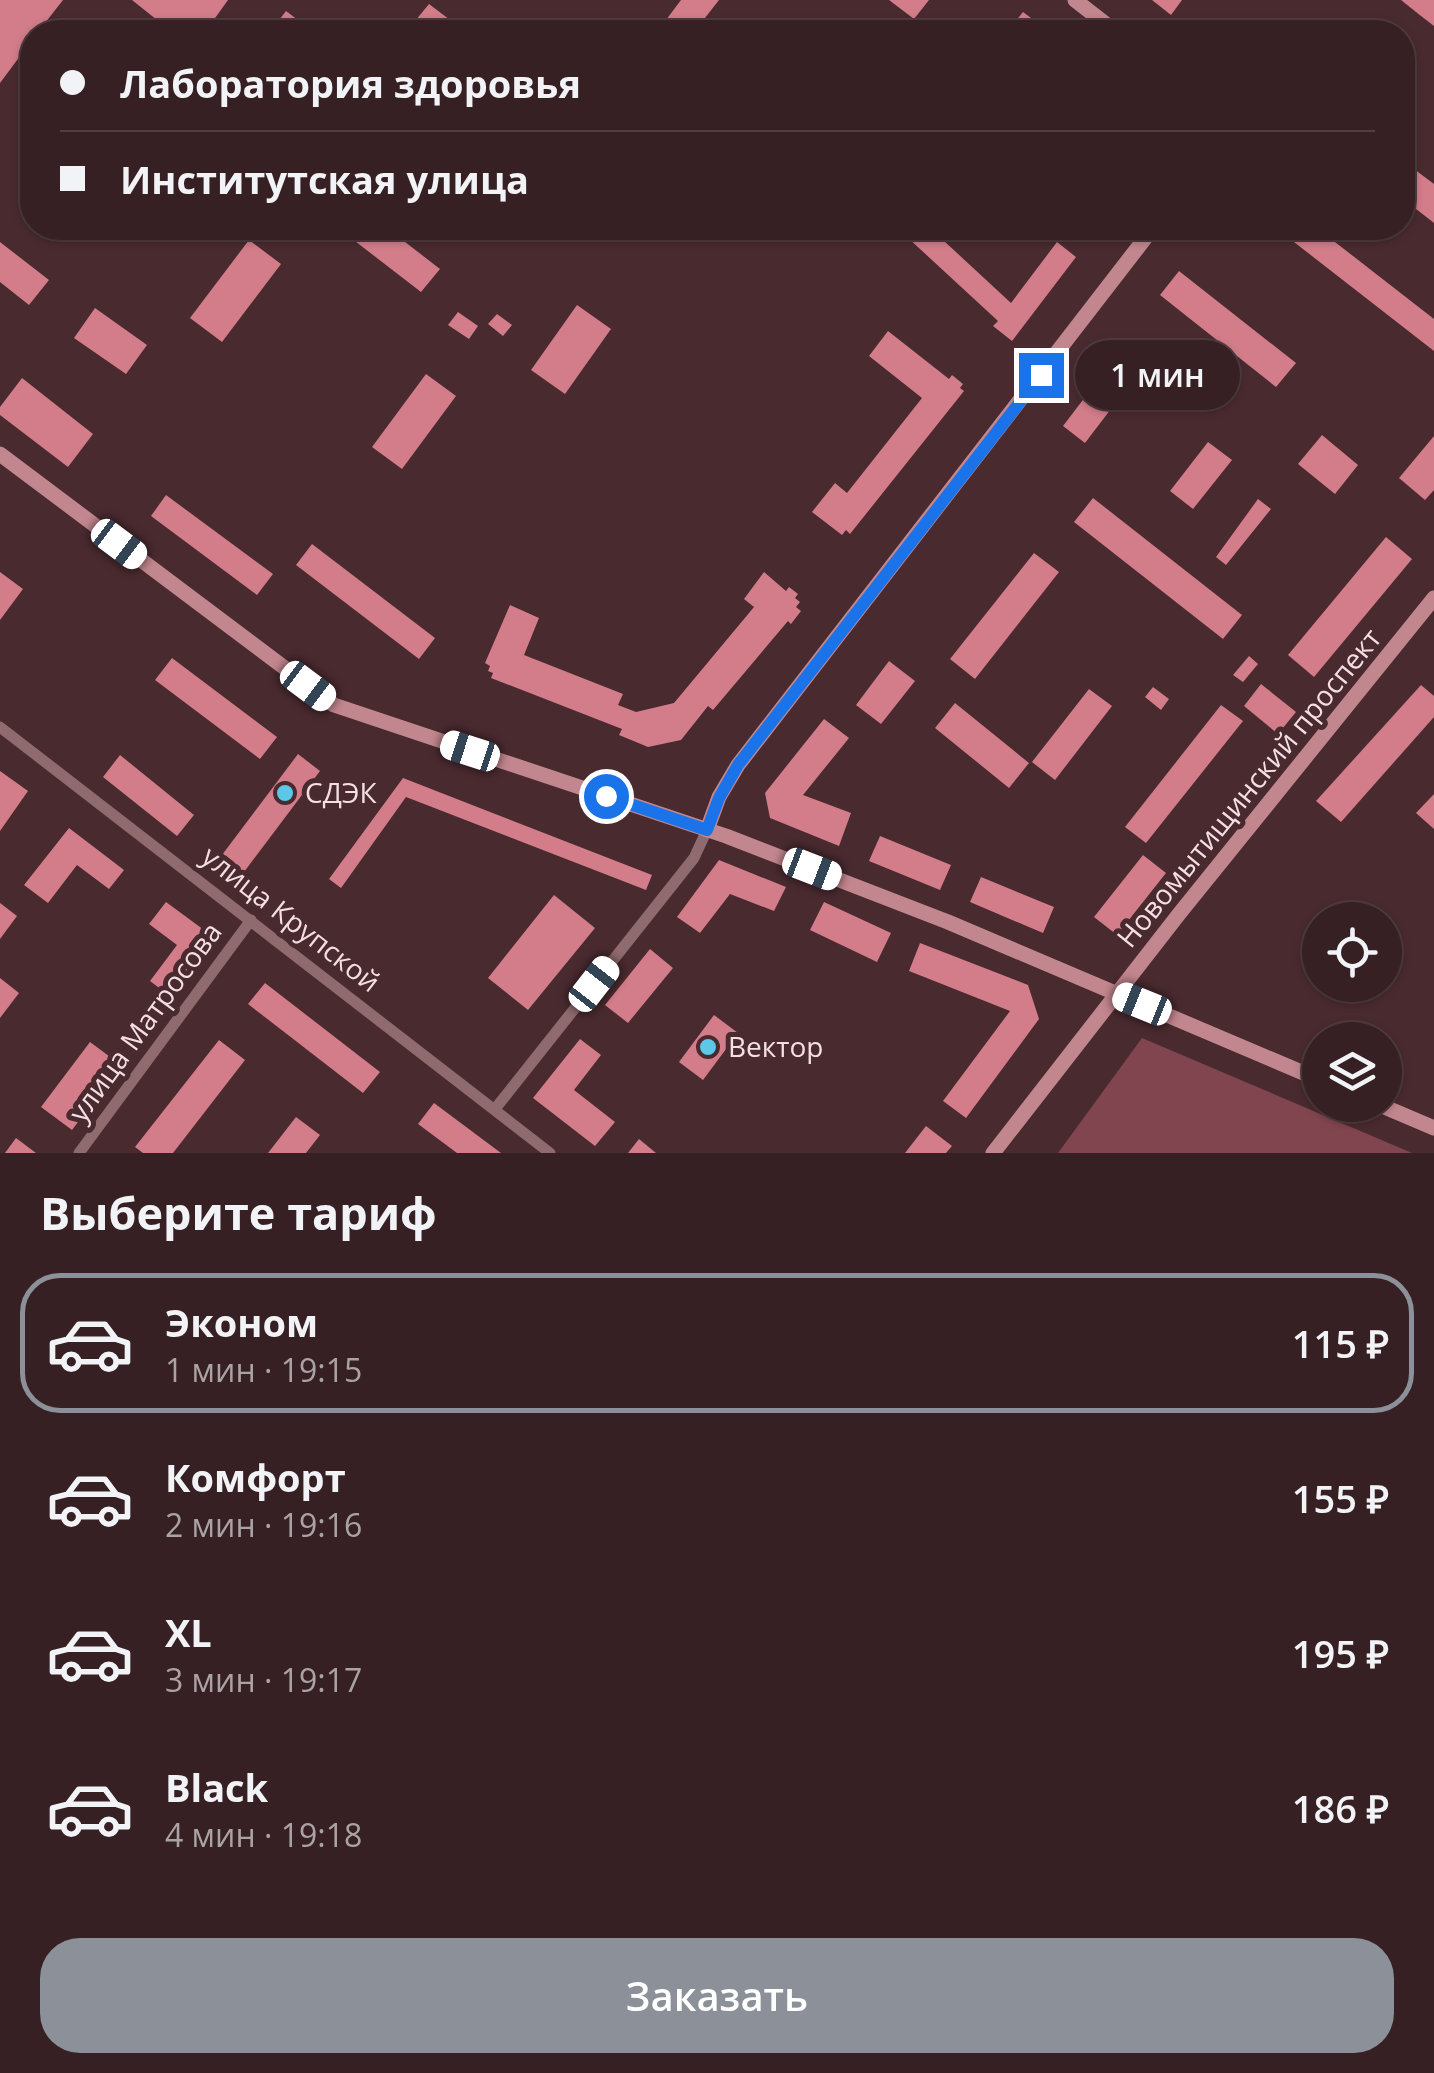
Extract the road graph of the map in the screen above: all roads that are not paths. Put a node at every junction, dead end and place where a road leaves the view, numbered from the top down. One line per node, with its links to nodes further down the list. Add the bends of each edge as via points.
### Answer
1 (1075, 0): 2 (street)
2 (1101, 20)
3 (1144, 240): 7 (street, via 738,765)
4 (1, 456): 7 (street, via 334,705)
5 (1434, 598): 9 (street, Новомытищинский проспект)
6 (0, 727): 8 (street, улица Крупской)
7 (707, 830): 9 (street); 11 (street, via 694,858)
8 (251, 920): 11 (street, улица Крупской); 14 (street, улица Матросова)
9 (1118, 994): 10 (street); 16 (street, Новомытищинский проспект)
10 (1302, 1072)
11 (495, 1109): 15 (street, улица Крупской)
12 (1402, 1114): 13 (street)
13 (1434, 1128)
14 (78, 1153)
15 (550, 1153)
16 (994, 1153)

